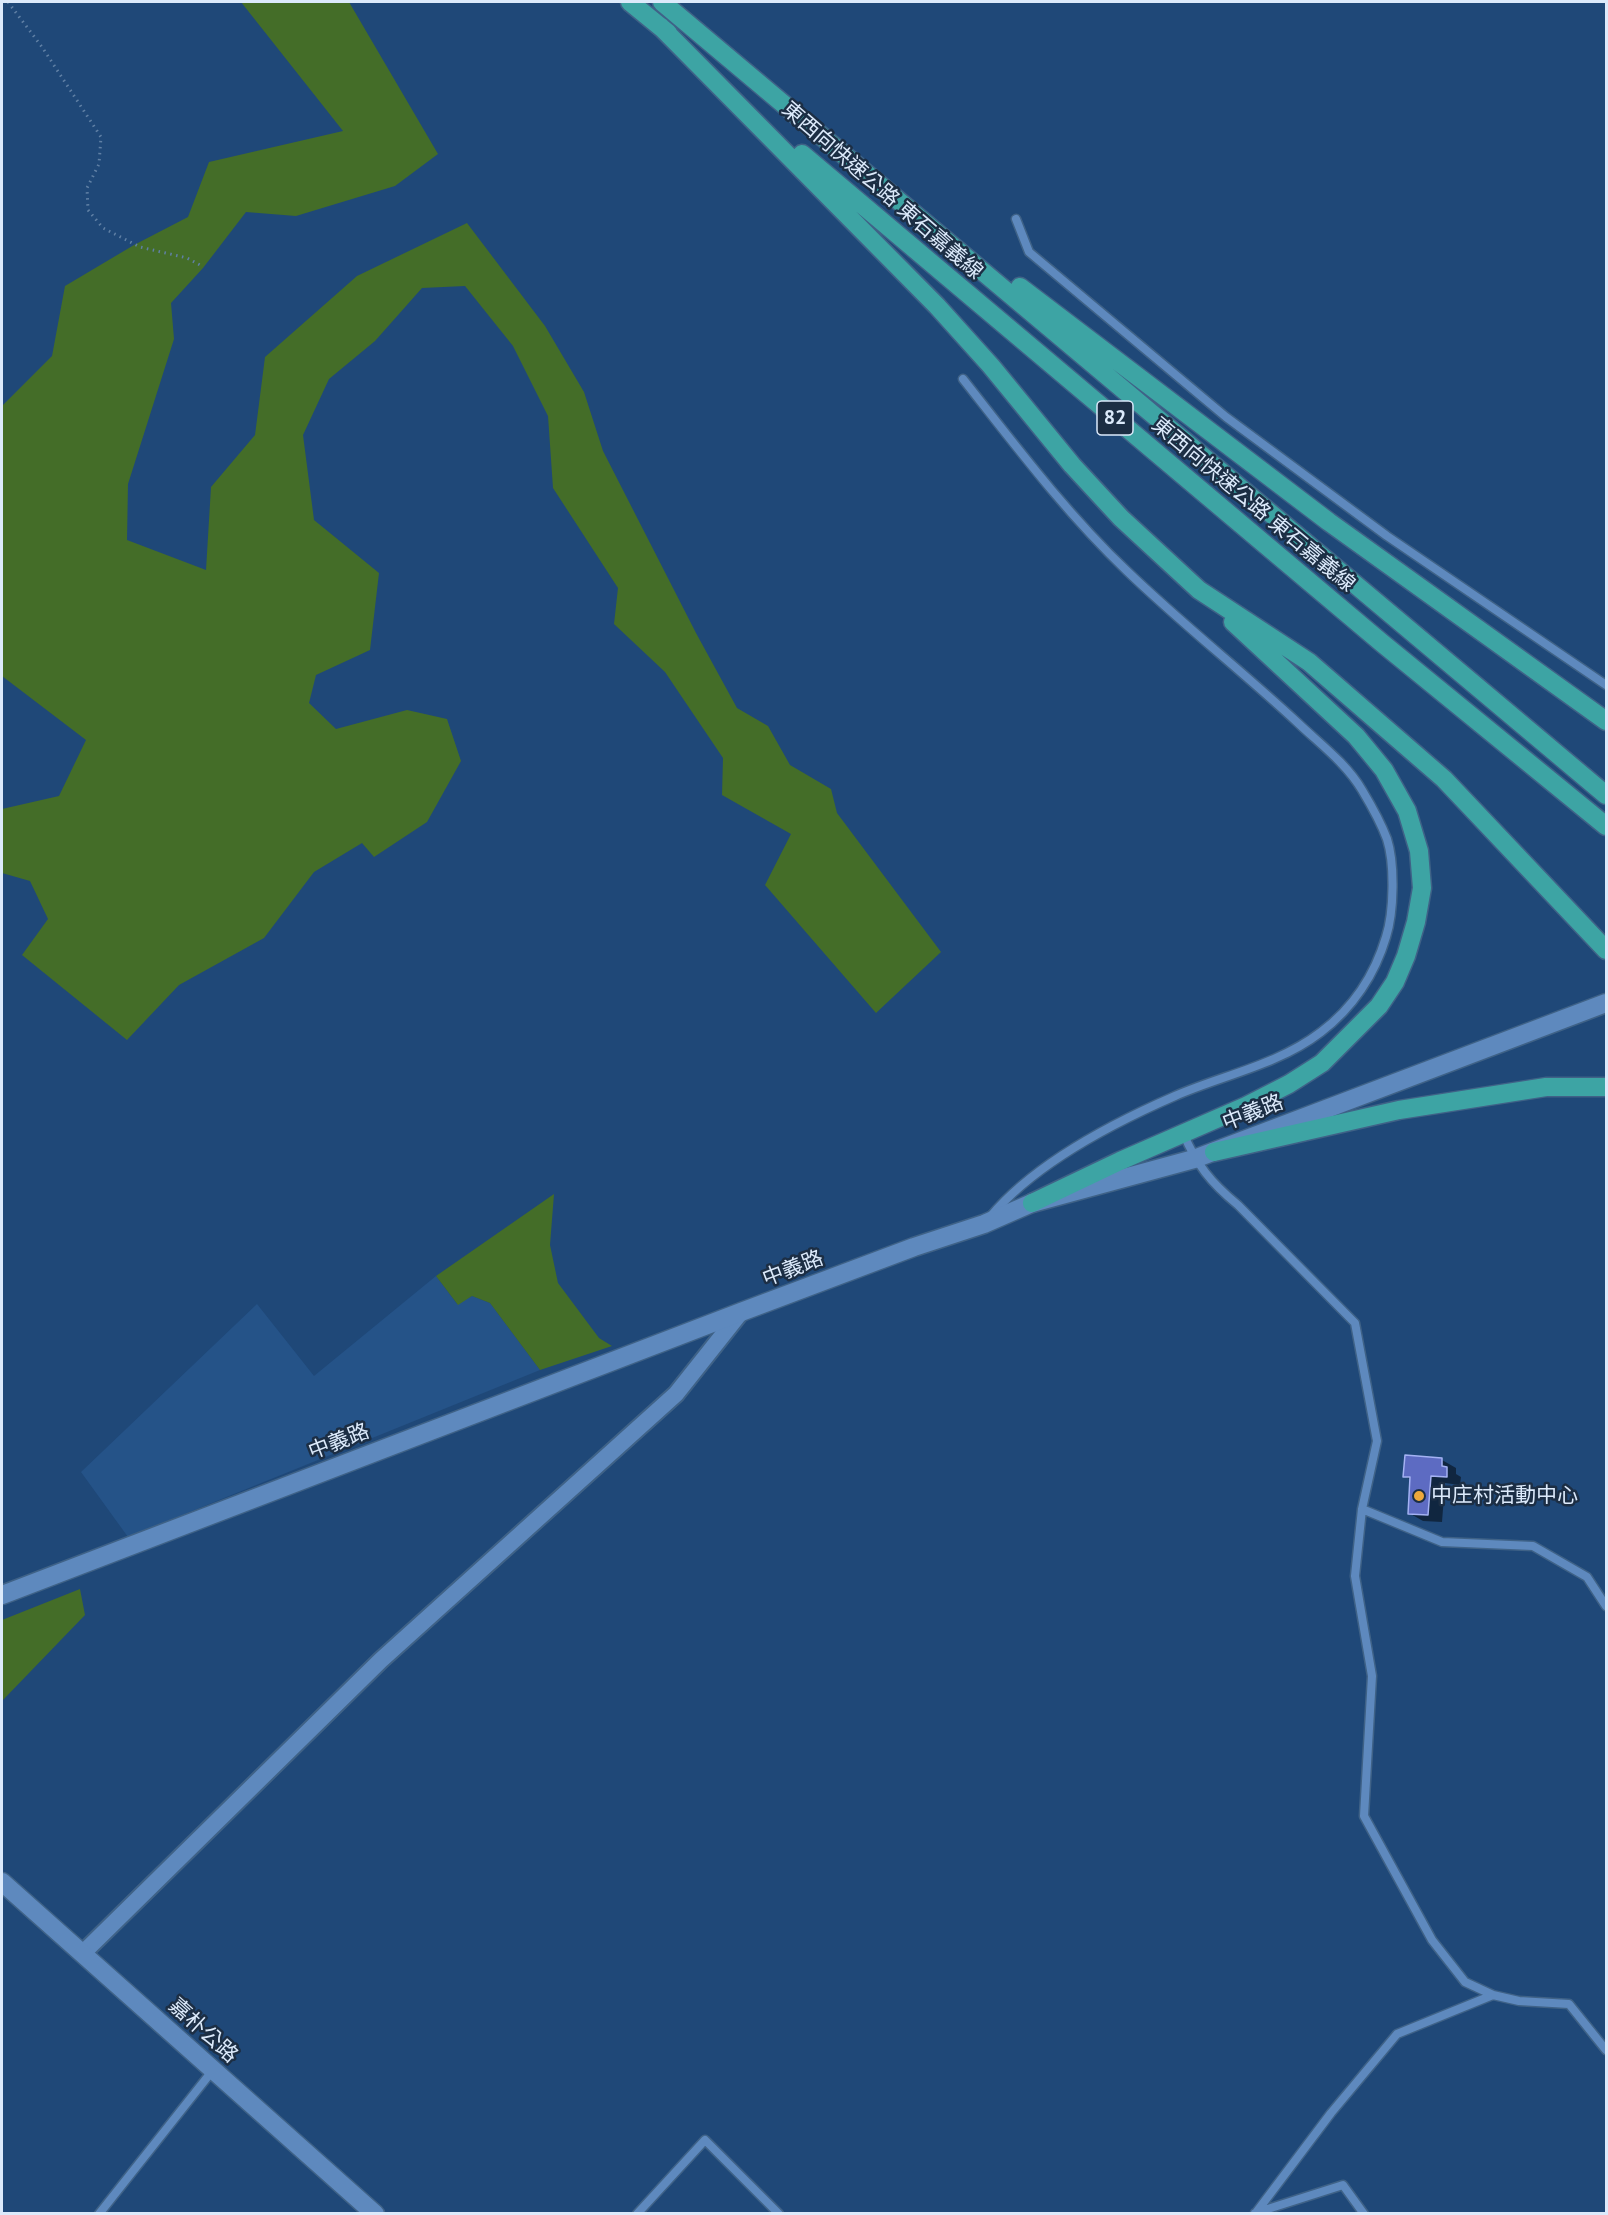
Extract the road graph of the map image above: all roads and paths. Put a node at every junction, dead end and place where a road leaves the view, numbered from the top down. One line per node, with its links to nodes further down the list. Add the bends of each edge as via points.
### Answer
1 (8, 2): 7 (path, via 101,137 99,164 87,188 88,210 103,228 140,247)
2 (630, 2): 4 (highway, 東西向快速公路 東石嘉義線 / 82)
3 (662, 2): 5 (highway, 東西向快速公路 東石嘉義線 / 82)
4 (660, 26): 9 (highway, via 937,306 1072,465 1121,518); 15 (highway, 東西向快速公路 東石嘉義線 / 82, via 815,165 1382,643)
5 (832, 144): 11 (highway, via 1329,522); 14 (highway, 東西向快速公路 東石嘉義線 / 82)
6 (1016, 219): 10 (lane, via 1029,252 1226,417 1387,536)
7 (200, 265)
8 (963, 379): 23 (lane, via 1090,536 1173,616 1346,768 1362,790 1388,842 1393,888 1391,921 1369,981 1323,1031 1263,1064 1174,1096 1074,1147 1005,1199)
9 (1199, 590): 16 (highway, via 1309,662 1444,779); 19 (highway, via 1356,736 1384,770 1407,811 1419,852 1422,888 1406,957 1395,982 1360,1026 1322,1063 1289,1084)
10 (1606, 685)
11 (1576, 698): 12 (highway); 13 (highway)
12 (1606, 715)
13 (1606, 721)
14 (1606, 795)
15 (1606, 826)
16 (1606, 950)
17 (1606, 1003): 20 (street, 中義路)
18 (1606, 1087): 20 (highway, via 1546,1087 1399,1110)
19 (1182, 1132): 21 (lane); 22 (highway)
20 (1214, 1152): 21 (street, 中義路)
21 (1194, 1159): 22 (street, 中義路); 25 (lane, via 1219,1190 1238,1204 1355,1323 1377,1441)
22 (1032, 1203): 23 (street, 中義路)
23 (984, 1224): 24 (street, 中義路)
24 (741, 1312): 26 (street, 中義路); 29 (street, via 676,1394 381,1660)
25 (1362, 1509): 27 (lane, via 1442,1542 1533,1546 1587,1577); 30 (lane, via 1355,1576 1372,1676 1364,1816 1432,1940 1465,1982)
26 (2, 1595)
27 (1606, 1606)
28 (4, 1889): 29 (street, 嘉朴公路)
29 (83, 1953): 32 (street, 嘉朴公路)
30 (1493, 1995): 31 (lane, via 1569,2004); 37 (lane, via 1397,2034 1331,2112)
31 (1606, 2050)
32 (213, 2070): 33 (lane); 34 (street, 嘉朴公路)
33 (99, 2214)
34 (375, 2214)
35 (637, 2214): 36 (lane, via 705,2140)
36 (778, 2214)
37 (1255, 2214): 38 (lane, via 1343,2185)
38 (1364, 2214)

